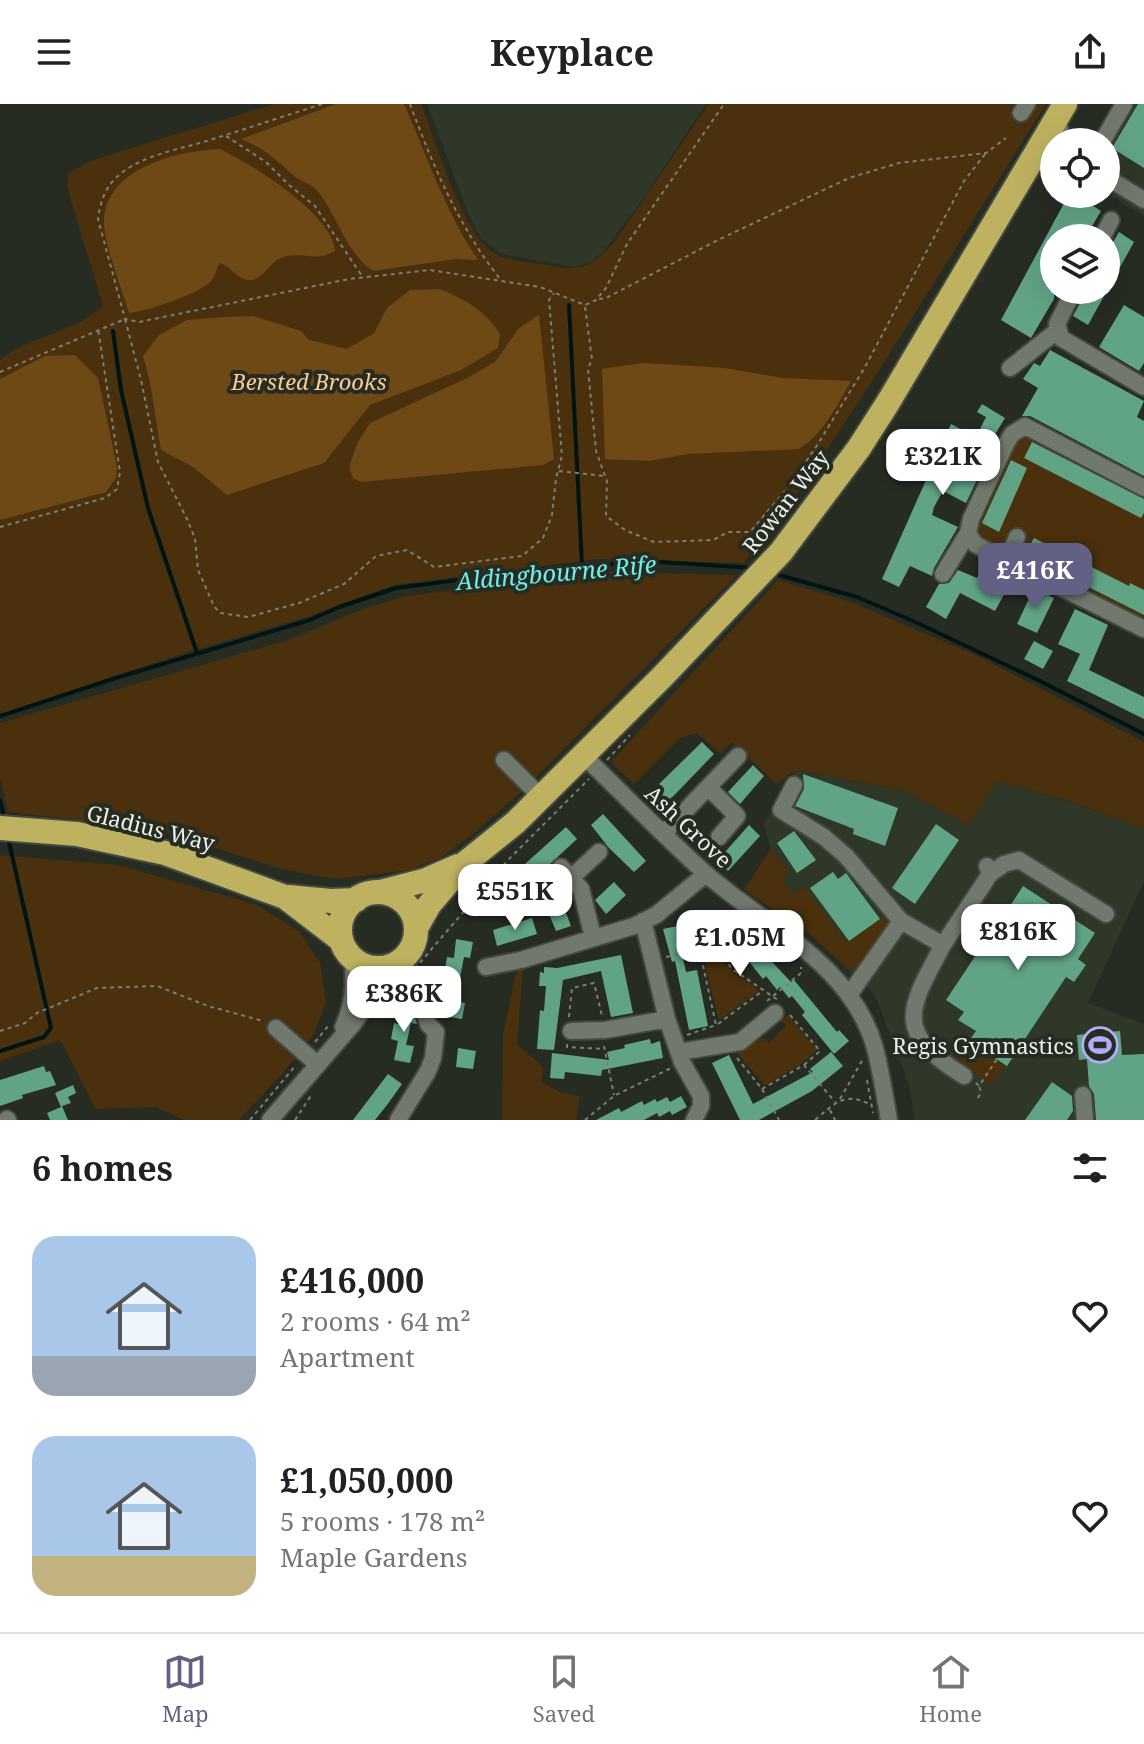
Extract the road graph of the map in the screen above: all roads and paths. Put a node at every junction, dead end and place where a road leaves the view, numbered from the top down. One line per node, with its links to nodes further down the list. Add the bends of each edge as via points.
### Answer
1 (322, 104): 7 (path)
2 (410, 104): 17 (path, via 448,197)
3 (724, 104): 19 (path, via 627,244)
4 (1124, 104): 6 (street)
5 (1062, 121): 11 (highway, Rowan Way)
6 (1110, 128)
7 (225, 135): 16 (path, via 266,162 315,206); 22 (path, via 131,166 107,189 98,219)
8 (1006, 138): 9 (path)
9 (986, 153): 19 (path, via 899,163 849,178); 32 (path, via 964,181 816,447)
10 (1040, 158): 11 (street)
11 (1029, 164): 35 (highway, Rowan Way, via 851,459)
12 (1120, 185): 13 (street)
13 (1144, 200)
14 (1111, 220): 15 (street)
15 (1109, 224)
16 (362, 277): 17 (path, via 430,270); 22 (path, via 139,322)
17 (501, 280): 18 (path)
18 (554, 292): 21 (path); 28 (path, via 549,300 562,456)
19 (596, 300): 21 (path)
20 (1067, 304): 24 (street)
21 (585, 305): 29 (path, via 596,451)
22 (125, 319): 23 (path); 28 (path, via 158,462 188,521 198,570 220,613 248,617 299,603 344,584 376,556 391,553 407,550 434,567 522,556 543,538)
23 (98, 329): 26 (path); 31 (path, via 120,472 117,489 105,498)
24 (1058, 330): 25 (street); 27 (street, via 1069,344)
25 (1010, 368)
26 (0, 372)
27 (1144, 387)
28 (558, 471): 29 (path)
29 (606, 476): 32 (path, via 606,516 654,542 713,540)
30 (1144, 488): 33 (street, via 1025,426 1006,444)
31 (0, 527)
32 (756, 527): 35 (path)
33 (968, 533): 36 (street, via 975,544); 37 (street)
34 (1017, 537): 36 (street)
35 (777, 545): 42 (highway, Rowan Way, via 746,591)
36 (1007, 560): 38 (street)
37 (943, 574)
38 (1144, 629)
39 (630, 735): 42 (path)
40 (738, 756): 44 (street)
41 (504, 760): 45 (street)
42 (590, 762): 45 (highway, Rowan Way); 47 (street, Ash Grove); 70 (path)
43 (794, 785): 57 (street, via 781,810 846,856)
44 (709, 788): 47 (street); 48 (street, via 737,816)
45 (541, 797): 50 (highway, Rowan Way)
46 (0, 828): 53 (highway, Gladius Way, via 123,842)
47 (664, 833): 51 (street, Ash Grove)
48 (719, 837)
49 (599, 852): 59 (street, via 566,872 581,889)
50 (464, 864): 52 (highway, Rowan Way); 58 (highway, Rowan Way)
51 (706, 874): 56 (street); 69 (street, Ash Grove, via 806,949)
52 (380, 892): 54 (highway); 58 (highway, via 401,900)
53 (285, 897): 54 (highway, Gladius Way); 61 (highway, Gladius Way)
54 (356, 900): 61 (highway, via 342,918)
55 (1106, 914): 60 (street, via 1019,860 988,870)
56 (643, 921): 59 (street); 63 (street)
57 (901, 921): 60 (street); 69 (street)
58 (416, 928): 65 (highway, via 411,948)
59 (593, 937): 66 (street)
60 (943, 945): 88 (street, via 913,1006 914,1030 926,1048)
61 (347, 950): 65 (highway, via 374,968); 79 (street, via 354,986)
62 (700, 951): 63 (path); 67 (path, via 715,947 732,969); 74 (path)
63 (653, 959): 73 (street)
64 (802, 963): 68 (path, via 801,973)
65 (396, 964): 79 (street)
66 (486, 967)
67 (762, 991): 68 (path); 74 (path)
68 (774, 995): 72 (path)
69 (849, 995): 98 (street, Ash Grove, via 874,1046)
70 (390, 997)
71 (422, 1002): 101 (street, via 436,1032 433,1058)
72 (771, 1007): 80 (street, via 740,1042); 86 (path, via 780,1015 786,1010 820,1051)
73 (667, 1019): 76 (street); 82 (street)
74 (716, 1025): 82 (path, via 685,1035)
75 (276, 1028): 77 (path, via 257,1017 208,1006 157,986 97,988); 85 (street)
76 (602, 1030): 78 (street); 78 (path, via 594,983 572,988); 92 (path)
77 (0, 1031)
78 (571, 1031)
79 (336, 1043): 85 (street)
80 (727, 1044): 82 (street); 90 (path)
81 (979, 1047): 88 (path)
82 (684, 1055): 92 (path); 103 (street, via 701,1096)
83 (997, 1059): 88 (path)
84 (865, 1062): 94 (path, via 864,1056)
85 (317, 1064): 99 (street)
86 (804, 1065): 90 (path); 95 (path)
87 (866, 1076): 96 (path)
88 (968, 1079): 93 (path, via 981,1092)
89 (316, 1088): 100 (path)
90 (762, 1089): 104 (path)
91 (1083, 1095): 107 (street)
92 (614, 1096): 102 (path)
93 (978, 1098)
94 (840, 1100): 95 (path); 96 (path)
95 (835, 1102): 97 (path)
96 (870, 1104): 98 (path)
97 (829, 1109): 105 (path); 106 (path)
98 (882, 1119)
99 (270, 1120)
100 (295, 1120)
101 (398, 1120)
102 (585, 1120)
103 (694, 1120)
104 (779, 1120)
105 (815, 1120)
106 (835, 1120)
107 (1085, 1120)

